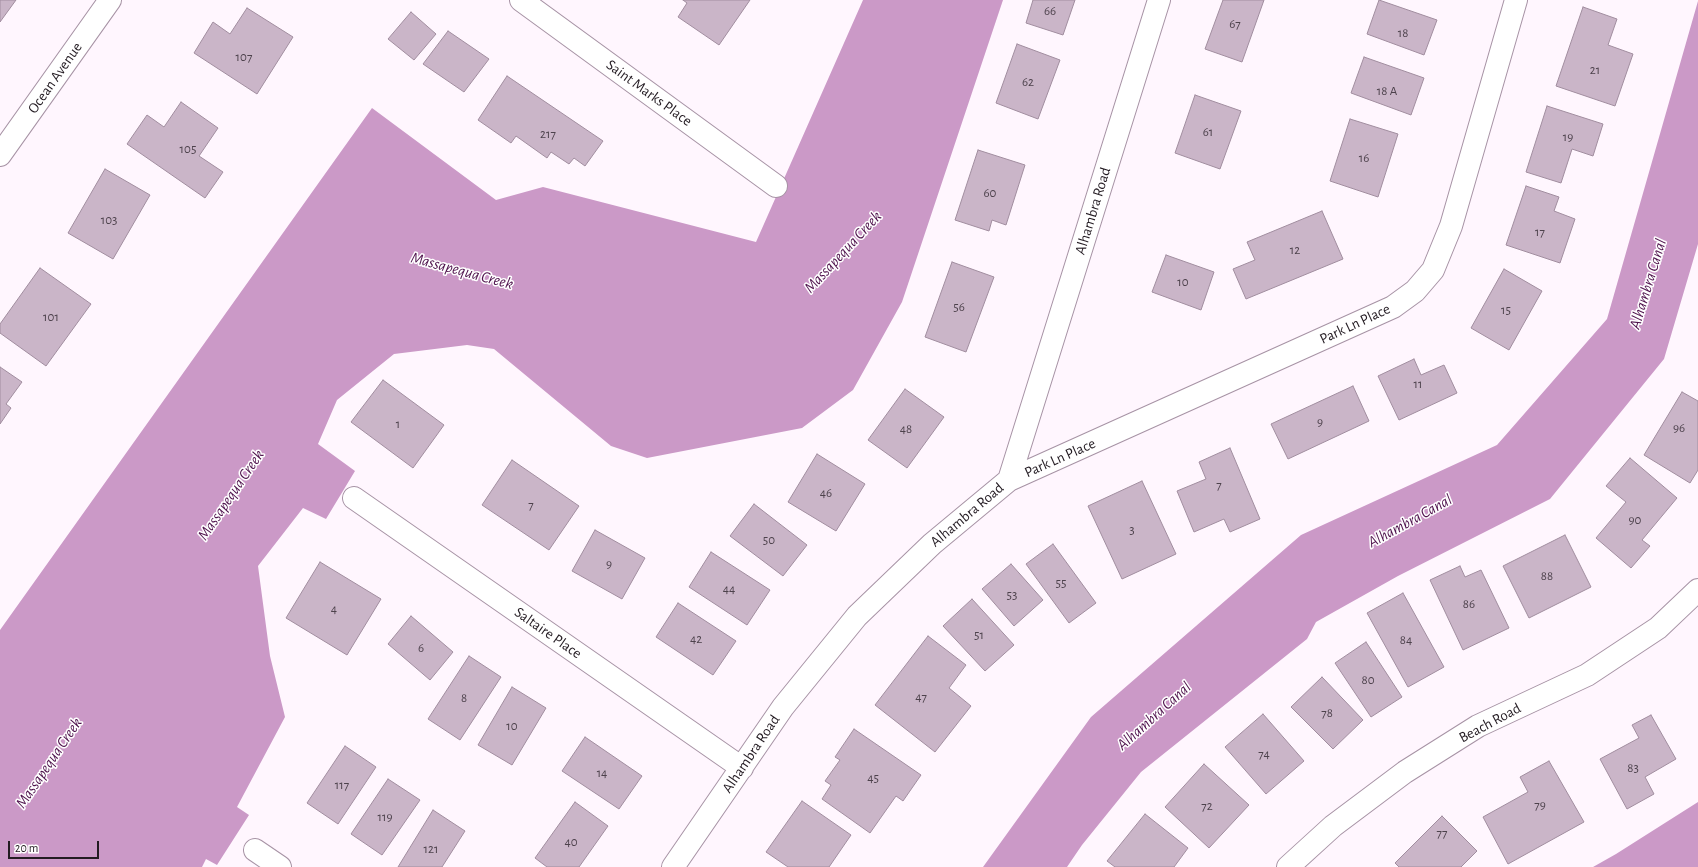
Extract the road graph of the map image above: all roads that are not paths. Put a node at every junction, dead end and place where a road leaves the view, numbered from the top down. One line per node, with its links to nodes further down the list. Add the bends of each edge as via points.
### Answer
1 (110, 0): 5 (street, Ocean Avenue)
2 (521, 0): 6 (street, Saint Marks Place)
3 (1159, 0): 7 (street, Alhambra Road)
4 (1516, 0): 7 (street, Park Ln Place, via 1451,226 1433,270 1415,291 1393,307)
5 (0, 155)
6 (776, 186)
7 (1009, 480): 10 (street, Alhambra Road, via 932,544 857,616 783,707)
8 (354, 498): 10 (street, Saltaire Place)
9 (1698, 590): 14 (street, Beach Road, via 1658,628 1587,675 1478,726 1405,772 1333,826)
10 (742, 768): 13 (street, Alhambra Road)
11 (256, 850): 12 (street)
12 (280, 867)
13 (673, 867)
14 (1288, 867)

